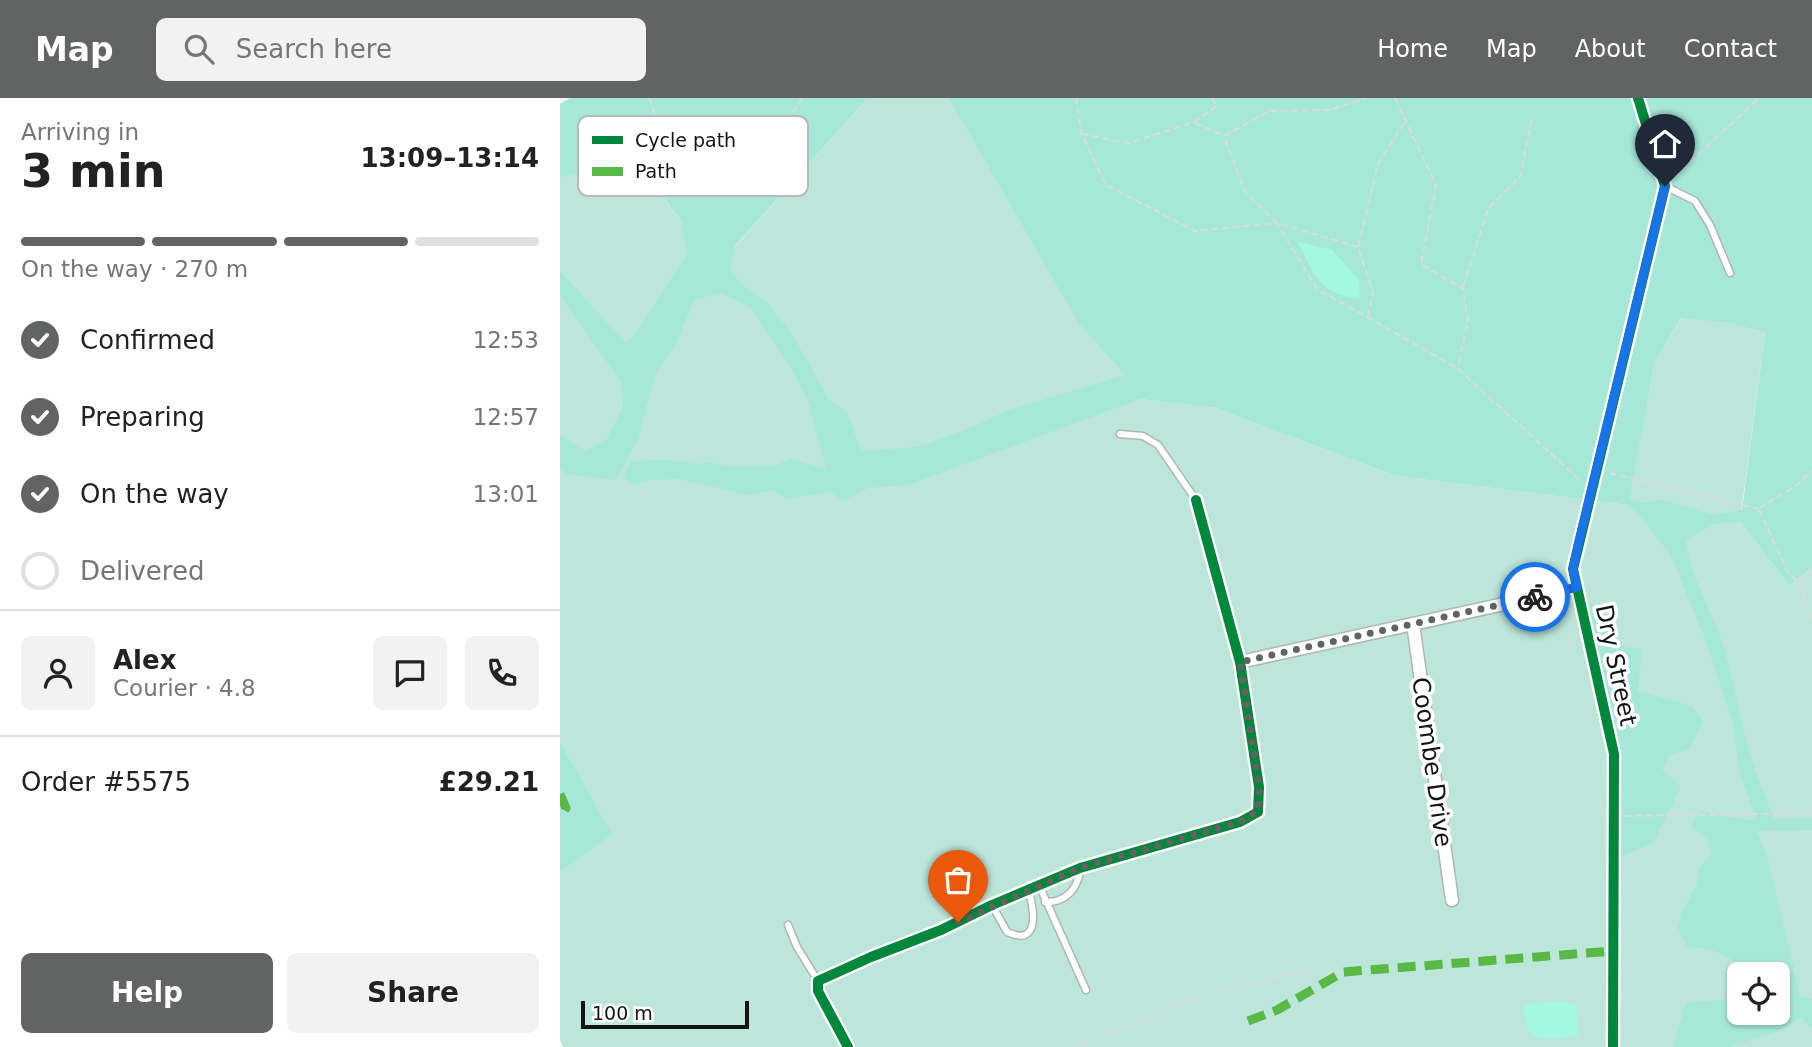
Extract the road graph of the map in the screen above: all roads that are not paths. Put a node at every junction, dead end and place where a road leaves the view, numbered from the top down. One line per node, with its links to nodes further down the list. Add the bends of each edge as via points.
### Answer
1 (1638, 98): 2 (street)
2 (1665, 186): 3 (lane, via 1695,201); 6 (street, Dry Street, via 1590,489 1573,569)
3 (1730, 272)
4 (1120, 434): 5 (lane, via 1143,436 1158,445)
5 (1196, 500): 8 (street)
6 (1577, 587): 7 (street); 18 (street, Dry Street, via 1614,754)
7 (1413, 624): 8 (street); 11 (street, Coombe Drive)
8 (1240, 662): 9 (street, via 1259,787 1258,811 1240,822)
9 (1080, 868): 10 (street); 12 (lane, via 1072,892)
10 (1033, 887): 12 (lane); 13 (street); 13 (lane, via 1034,925 1026,933 1007,932)
11 (1452, 900)
12 (1045, 902): 16 (lane)
13 (992, 905): 15 (street)
14 (788, 925): 15 (lane)
15 (818, 981): 17 (street, via 818,990)
16 (1086, 990)
17 (848, 1047)
18 (1613, 1047)

